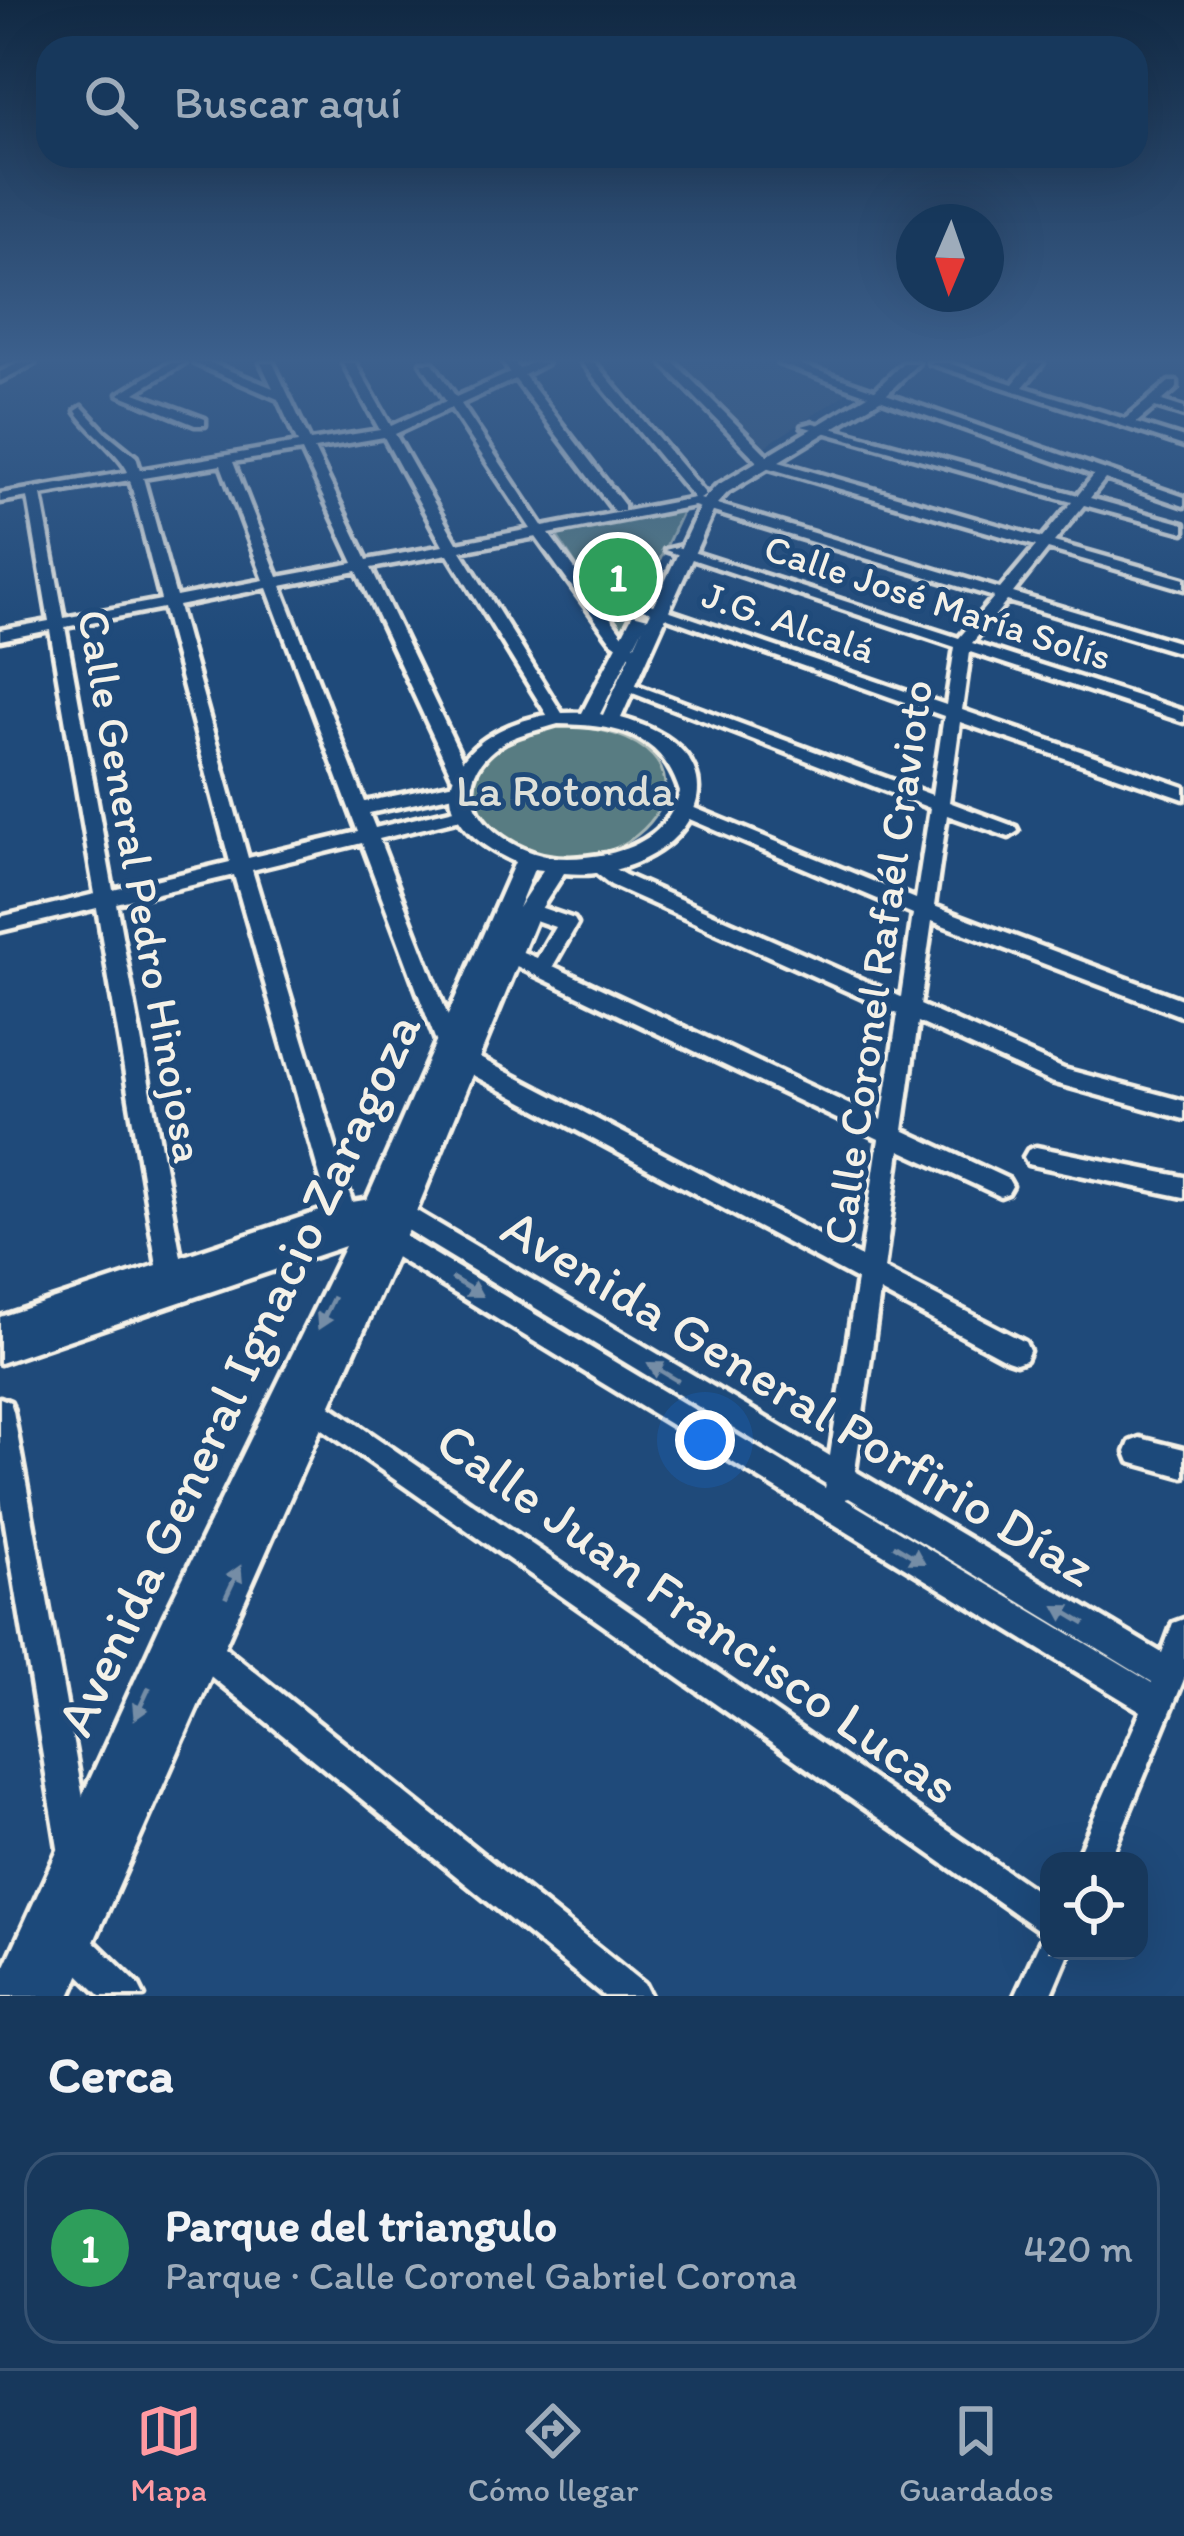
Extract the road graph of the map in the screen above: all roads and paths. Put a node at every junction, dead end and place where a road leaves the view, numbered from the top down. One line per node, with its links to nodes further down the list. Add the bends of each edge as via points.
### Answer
1 (128, 456): 15 (street)
2 (248, 456): 13 (street)
3 (312, 456): 27 (street)
4 (402, 456): 25 (street)
5 (489, 456): 22 (street)
6 (579, 456): 21 (street)
7 (667, 456): 18 (street)
8 (759, 456): 12 (street)
9 (767, 456): 12 (main road)
10 (918, 456): 19 (street)
11 (1051, 456): 14 (street)
12 (762, 459): 18 (main road); 24 (street)
13 (226, 460): 15 (street); 28 (street)
14 (1102, 474): 19 (street, Calle Coronel Rafaél Cravioto); 20 (street)
15 (135, 476): 16 (street); 31 (street)
16 (34, 493): 17 (street); 33 (street, Calle General Pedro Hinojosa)
17 (0, 499)
18 (704, 499): 21 (street); 22 (street); 26 (main road); 30 (street)
19 (1079, 500): 23 (street); 24 (street, Calle Coronel Rafaél Cravioto)
20 (1184, 502)
21 (619, 508): 22 (street)
22 (536, 528): 25 (street); 39 (street)
23 (1184, 528)
24 (1044, 543): 29 (street); 30 (street, Calle Coronel Rafaél Cravioto)
25 (450, 544): 27 (street); 43 (street)
26 (679, 552): 32 (main road); 37 (street, Calle José María Solís)
27 (364, 561): 28 (street); 45 (street)
28 (271, 579): 31 (street); 48 (street)
29 (1184, 584)
30 (1007, 589): 36 (street); 37 (street, Calle Coronel Rafaél Cravioto); 38 (street)
31 (166, 599): 33 (street); 55 (street)
32 (651, 610): 39 (main road); 41 (street, J.G. Alcalá)
33 (55, 620): 34 (street); 35 (street); 56 (street, Calle General Pedro Hinojosa)
34 (0, 624)
35 (0, 635)
36 (1184, 639)
37 (963, 644): 41 (street, Calle Coronel Rafaél Cravioto); 42 (street, Calle José María Solís)
38 (1184, 649)
39 (631, 651): 40 (main road); 44 (main road)
40 (625, 687): 44 (main road); 47 (street)
41 (953, 713): 46 (street, J.G. Alcalá); 47 (street, Calle Coronel Rafaél Cravioto)
42 (1184, 717)
43 (557, 718): 44 (main road); 45 (main road, via 486,743)
44 (600, 719): 49 (main road, via 647,734 676,755 691,792)
45 (460, 782): 48 (street); 50 (main road)
46 (1184, 793)
47 (939, 801): 51 (street); 57 (street, Calle Coronel Rafaél Cravioto)
48 (358, 810): 52 (street)
49 (686, 811): 54 (main road, via 662,840); 57 (street)
50 (463, 813): 52 (street); 53 (main road, via 486,841)
51 (1009, 831)
52 (367, 836): 55 (street); 64 (street)
53 (542, 863): 54 (main road); 58 (main road, Avenida General Ignacio Zaragoza); 60 (main road, Avenida General Ignacio Zaragoza)
54 (596, 865): 62 (street)
55 (241, 866): 56 (street); 70 (street)
56 (107, 898): 59 (street); 72 (street, Calle General Pedro Hinojosa)
57 (921, 909): 62 (street, Calle Coronel Rafaél Cravioto); 63 (street)
58 (528, 910): 60 (main road, Avenida General Ignacio Zaragoza); 61 (street, via 568,924)
59 (0, 924)
60 (500, 950): 61 (street); 64 (main road, Avenida General Ignacio Zaragoza)
61 (541, 969): 66 (street)
62 (908, 1009): 65 (street, via 1073,1081); 66 (street, Calle Coronel Rafaél Cravioto)
63 (1184, 1009)
64 (456, 1051): 70 (main road, Avenida General Ignacio Zaragoza); 71 (street)
65 (1184, 1110)
66 (889, 1133): 68 (street); 71 (street, Calle Coronel Rafaél Cravioto)
67 (1036, 1157): 69 (street)
68 (1000, 1186)
69 (1184, 1187)
70 (371, 1224): 72 (street); 76 (main road, Avenida General Ignacio Zaragoza); 80 (street, Avenida General Porfirio Díaz, one-way to 70); 81 (street, Avenida General Porfirio Díaz, one-way to 81)
71 (870, 1275): 75 (street); 80 (street, Calle Coronel Rafaél Cravioto)
72 (172, 1282): 73 (street); 74 (street)
73 (0, 1329)
74 (0, 1351)
75 (1016, 1351)
76 (301, 1399): 83 (main road, Avenida General Ignacio Zaragoza); 88 (street, Calle Juan Francisco Lucas)
77 (0, 1411): 85 (street)
78 (1140, 1452): 79 (street)
79 (1184, 1463)
80 (841, 1478): 81 (street, Calle Coronel Rafaél Cravioto); 84 (street, Avenida General Porfirio Díaz, one-way to 80)
81 (837, 1510): 84 (street, Avenida General Porfirio Díaz, one-way to 84)
82 (1184, 1634): 84 (street)
83 (189, 1639): 85 (main road, Avenida General Ignacio Zaragoza, one-way to 85); 87 (main road, Avenida General Ignacio Zaragoza); 94 (street)
84 (1165, 1690): 86 (street)
85 (75, 1850): 87 (street); 89 (main road, Avenida General Ignacio Zaragoza)
86 (1096, 1852)
87 (93, 1896): 89 (main road, Avenida General Ignacio Zaragoza)
88 (1040, 1914)
89 (59, 1932): 91 (main road, Avenida General Ignacio Zaragoza); 92 (main road, Avenida General Ignacio Zaragoza); 93 (street)
90 (1049, 1960): 95 (street)
91 (12, 1996)
92 (49, 1996)
93 (126, 1996)
94 (632, 1996)
95 (1033, 1996)

